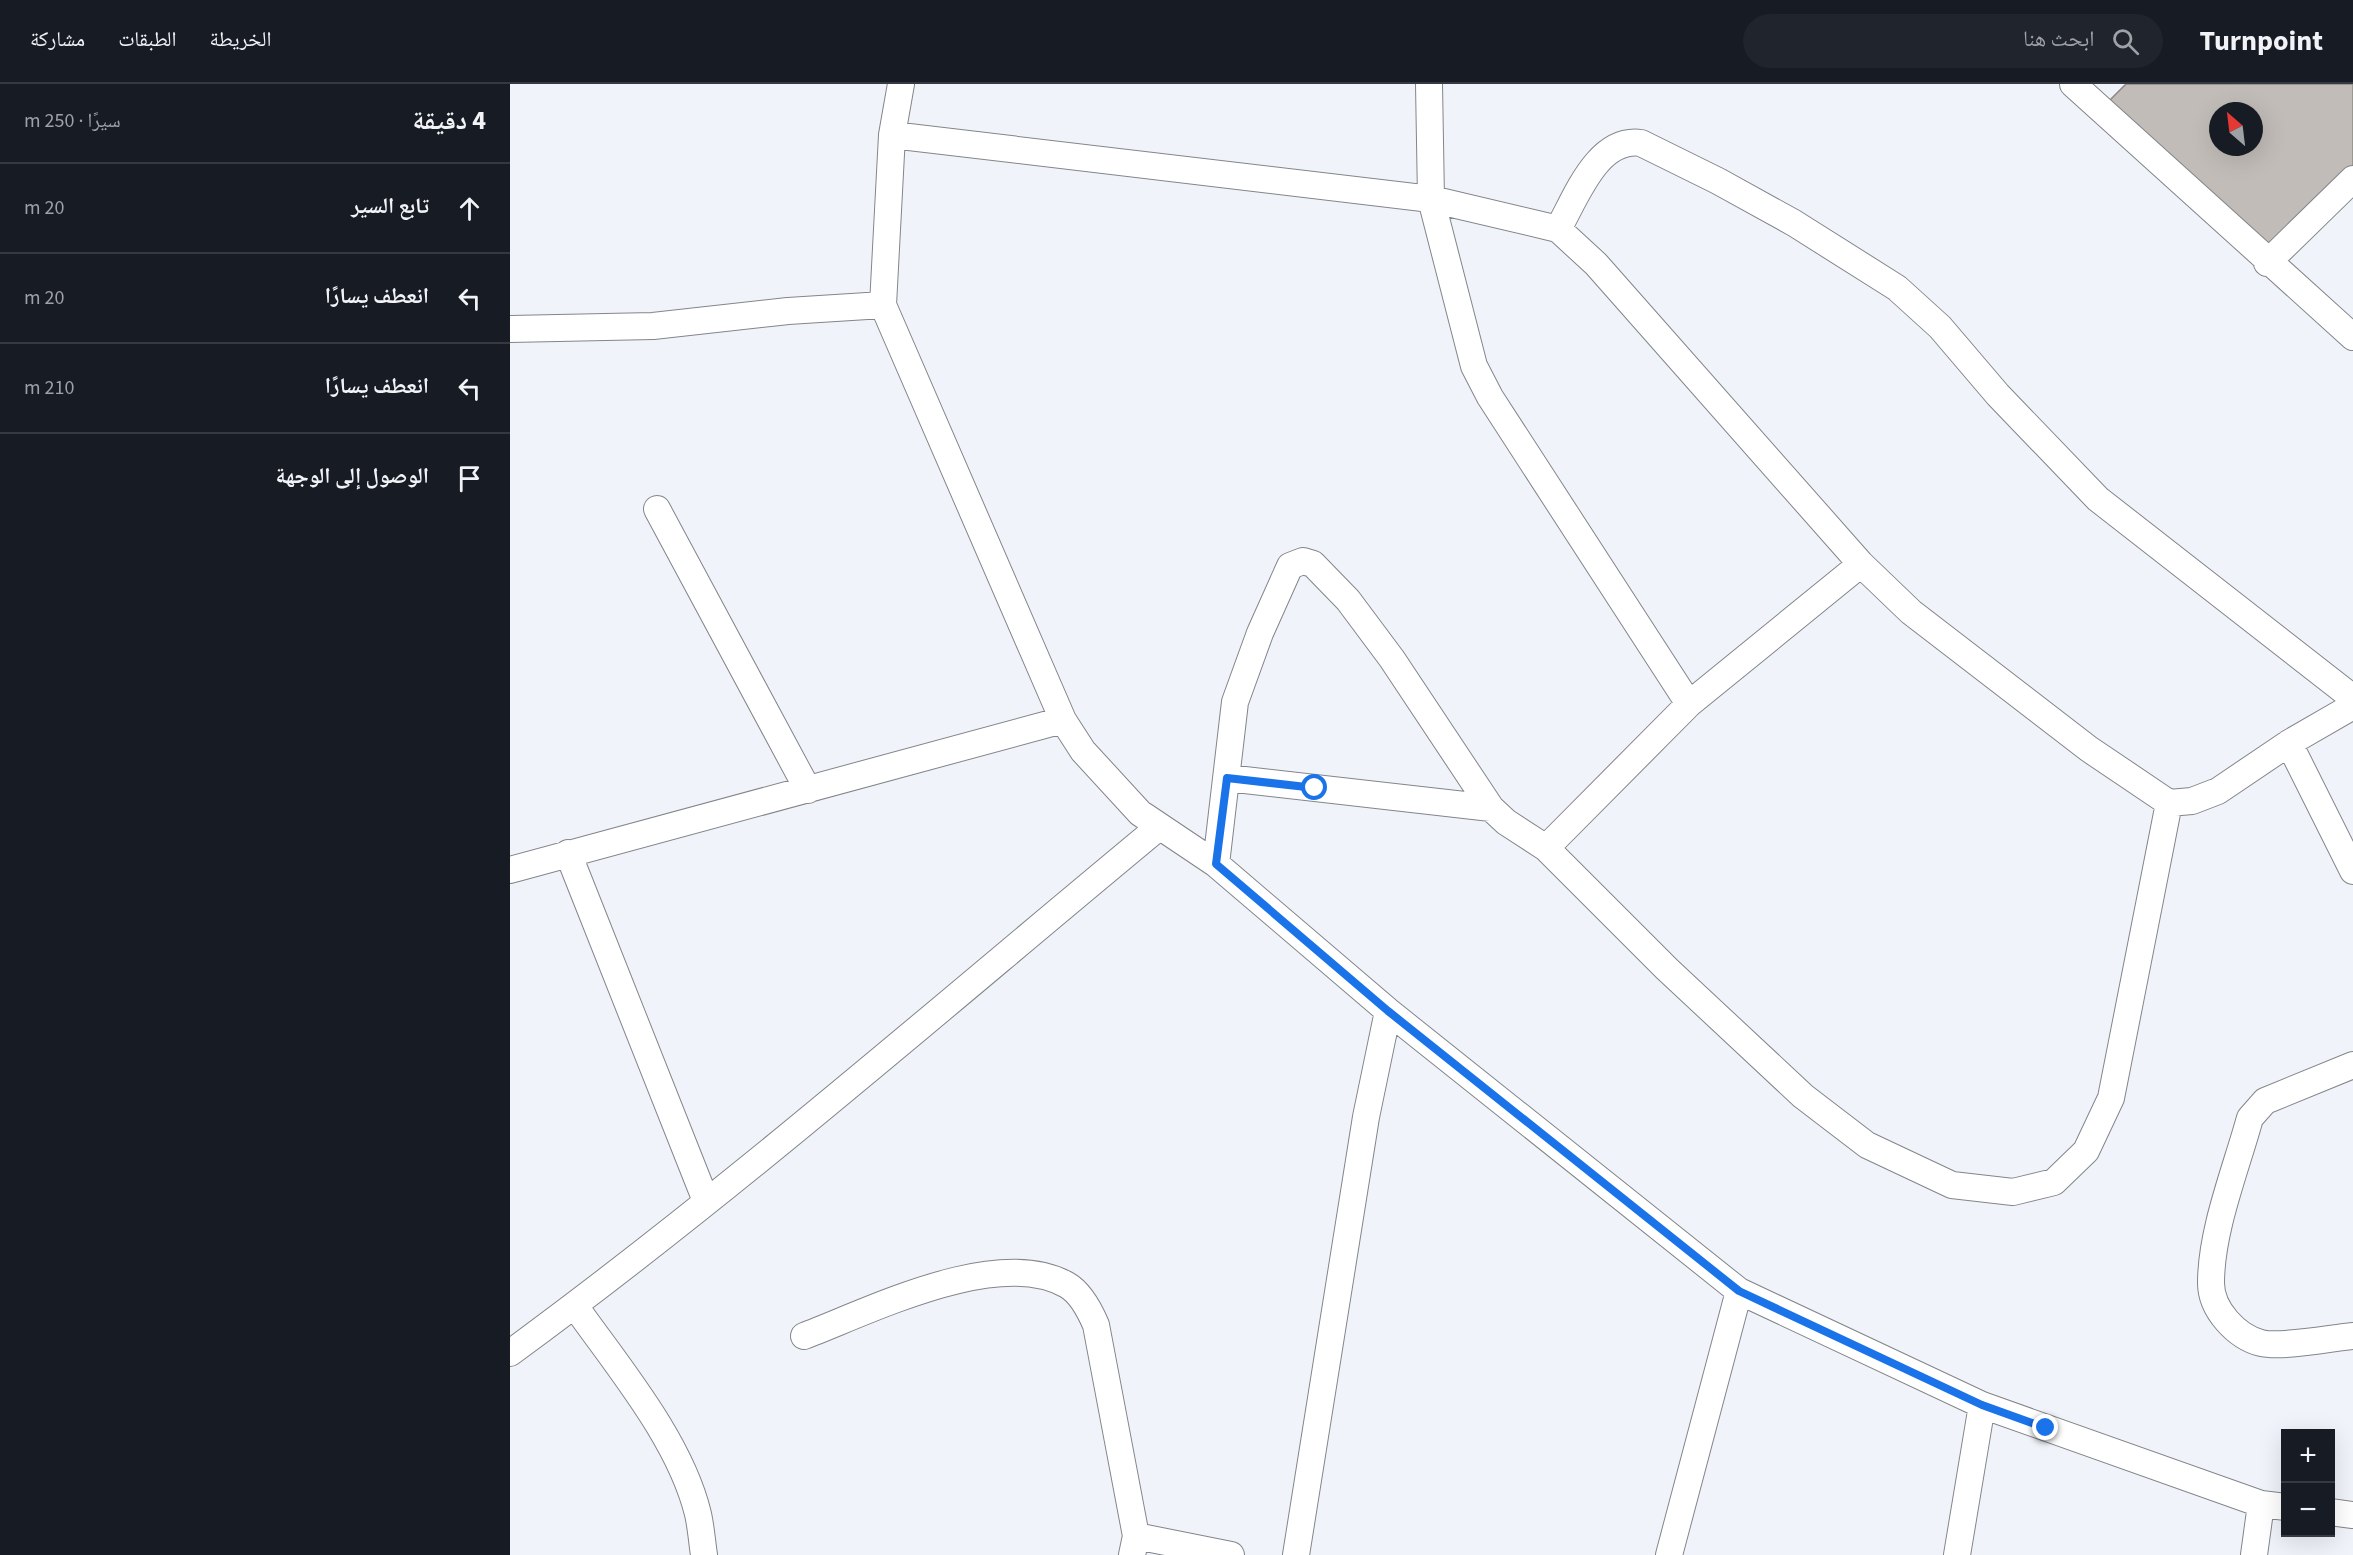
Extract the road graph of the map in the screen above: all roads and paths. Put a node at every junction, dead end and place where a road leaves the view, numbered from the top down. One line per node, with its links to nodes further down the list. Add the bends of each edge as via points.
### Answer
1 (901, 84): 4 (street)
2 (1429, 84): 6 (street)
3 (2073, 84): 8 (street)
4 (892, 135): 6 (street); 9 (street)
5 (2353, 179): 8 (street)
6 (1431, 199): 7 (street); 15 (street, via 1474,366 1490,397)
7 (1558, 229): 13 (street, via 1596,264); 14 (street, via 1596,163 1612,149 1630,142 1641,143 1718,181 1794,223 1897,288 1940,327 1998,396 2098,499)
8 (2267, 263): 11 (street)
9 (884, 305): 10 (street, via 653,326); 17 (street)
10 (510, 329)
11 (2353, 338)
12 (657, 509): 20 (street)
13 (1861, 564): 15 (street); 21 (street, via 1911,612 1979,665 2089,749)
14 (2353, 698)
15 (1689, 704): 24 (street)
16 (2353, 706): 18 (street)
17 (1063, 720): 20 (street); 23 (street, via 1101,773)
18 (2289, 743): 21 (street, via 2218,791 2192,801); 28 (street)
19 (1227, 778): 22 (street); 22 (street, via 1236,702 1246,668 1287,572 1295,562 1303,561 1325,574 1348,600 1405,677); 26 (street)
20 (808, 790): 25 (street)
21 (2169, 803): 24 (street, via 2111,1098 2086,1151 2054,1182 2013,1192 1952,1185 1867,1145 1803,1096 1729,1028)
22 (1491, 808): 24 (street)
23 (1159, 827): 26 (street); 31 (street)
24 (1546, 848)
25 (568, 853): 27 (street); 31 (street)
26 (1216, 864): 29 (street)
27 (510, 870)
28 (2353, 871)
29 (1388, 1011): 32 (street); 44 (street, via 1366,1117)
30 (2353, 1065): 35 (street, via 2265,1101 2250,1118 2215,1248 2211,1286 2220,1310 2237,1332 2263,1343)
31 (706, 1202): 33 (street)
32 (1739, 1291): 37 (street); 45 (street)
33 (575, 1306): 36 (street); 42 (street, via 677,1458 698,1513)
34 (804, 1336): 41 (street, via 942,1283 984,1274 1046,1277 1069,1286 1087,1306 1096,1325)
35 (2353, 1336)
36 (510, 1353)
37 (1982, 1405): 38 (street); 46 (street)
38 (2273, 1506): 47 (street)
39 (2335, 1513): 40 (street)
40 (2353, 1515)
41 (1134, 1545): 43 (street)
42 (704, 1555)
43 (1231, 1555)
44 (1296, 1555)
45 (1669, 1555)
46 (1957, 1555)
47 (2254, 1555)

